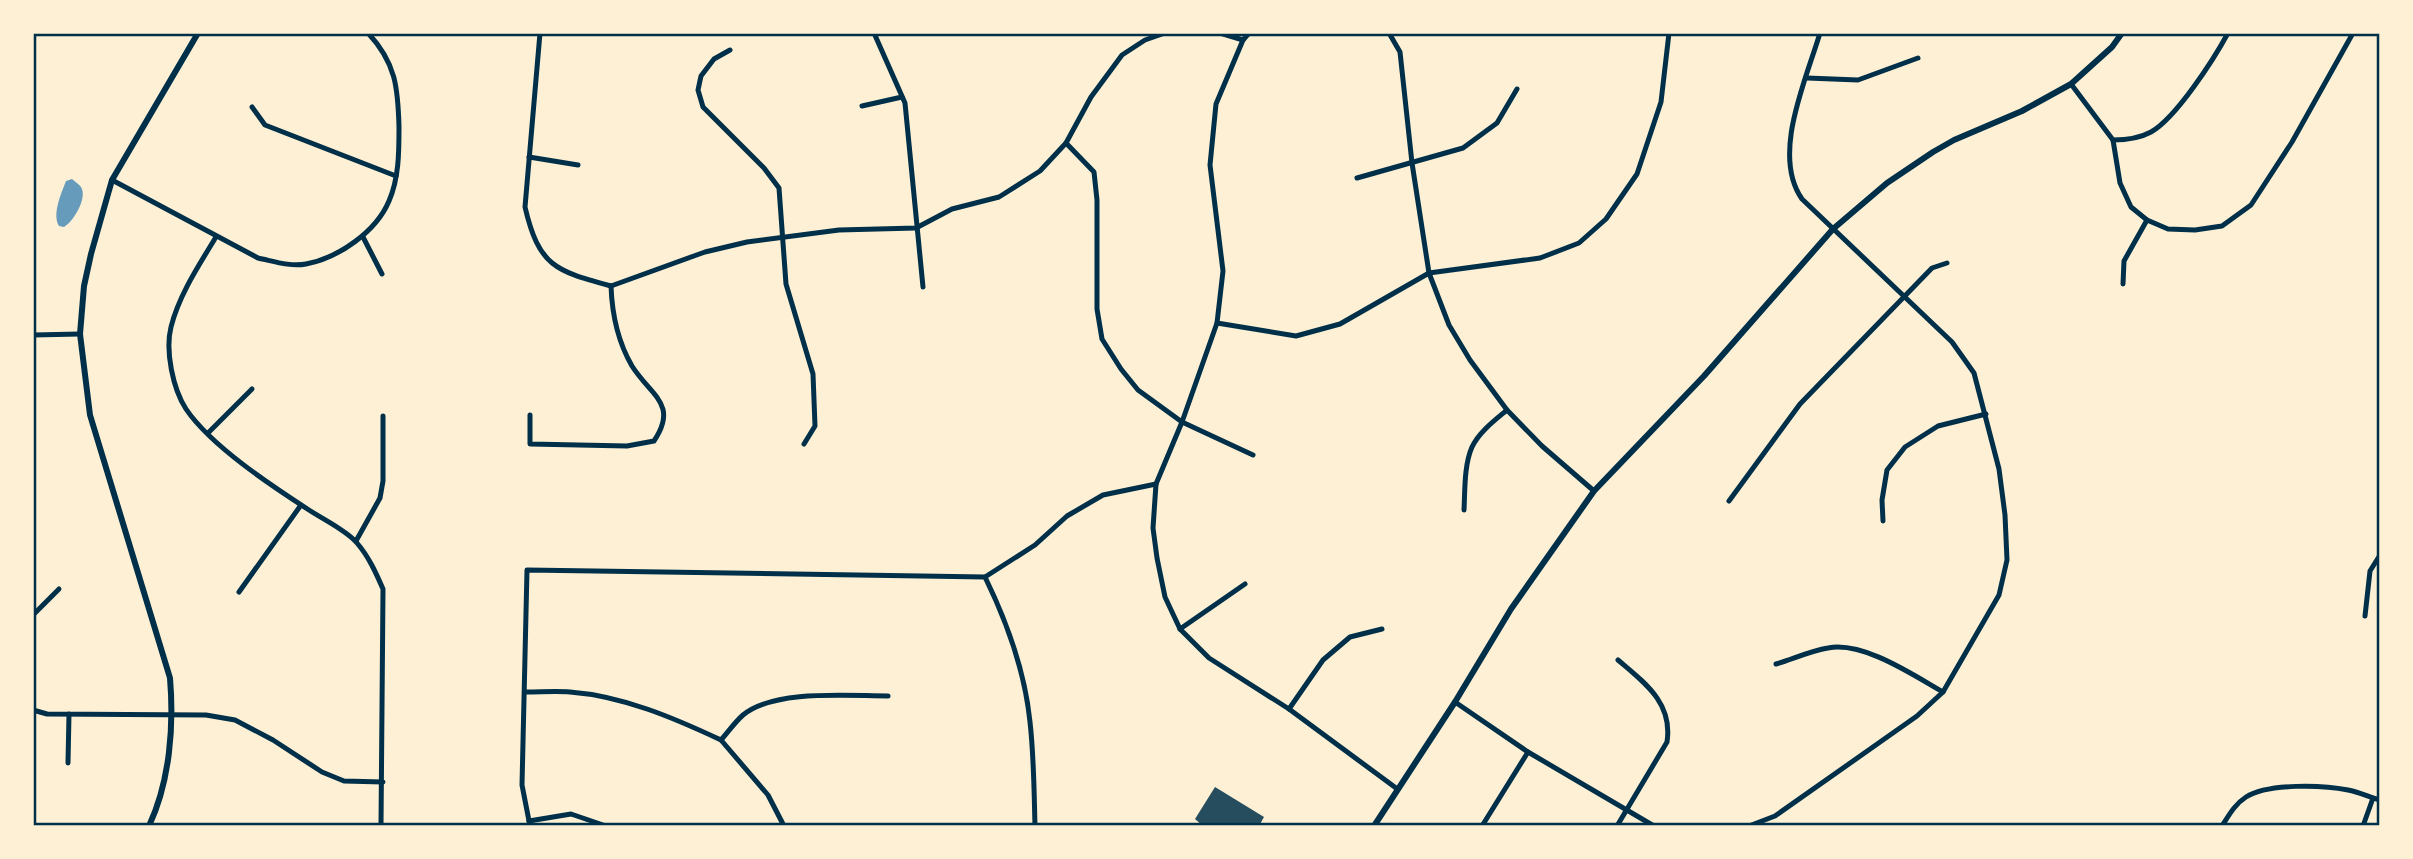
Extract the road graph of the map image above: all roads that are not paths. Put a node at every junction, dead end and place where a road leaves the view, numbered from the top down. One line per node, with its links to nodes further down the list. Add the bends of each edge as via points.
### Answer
1 (198, 33): 30 (street)
2 (368, 33): 28 (street, via 392,69 397,87)
3 (540, 33): 25 (street)
4 (874, 33): 20 (street)
5 (1165, 33): 24 (street, via 1122,55 1091,97)
6 (1220, 33): 14 (street)
7 (1249, 33): 14 (street)
8 (1389, 33): 26 (street, via 1401,52)
9 (1668, 33): 38 (street, via 1661,102 1637,174 1606,219 1579,243 1540,258)
10 (1820, 33): 17 (street)
11 (2122, 33): 18 (street)
12 (2228, 33): 23 (street, via 2195,85 2164,121 2134,138)
13 (2353, 33): 31 (street, via 2251,205 2222,226 2195,230 2168,229)
14 (1243, 40): 44 (street, via 1216,104 1210,165 1223,271)
15 (730, 50): 34 (street, via 714,59 701,76 698,90 703,107 779,188)
16 (1918, 58): 17 (street, via 1858,80)
17 (1807, 78): 33 (street, via 1792,125 1788,165 1798,193)
18 (2071, 84): 23 (street); 33 (street, via 1933,152 1887,183)
19 (1517, 89): 26 (street, via 1497,123 1463,148)
20 (902, 96): 21 (street); 32 (street)
21 (862, 106)
22 (252, 107): 28 (street, via 265,125)
23 (2113, 140): 31 (street, via 2120,183 2131,207)
24 (1066, 143): 32 (street, via 1040,171 999,197 952,209); 52 (street, via 1094,172 1097,309 1102,339 1138,390)
25 (529, 158): 27 (street); 41 (street, via 525,207 541,249 553,266)
26 (1412, 163): 29 (street); 38 (street)
27 (578, 165)
28 (396, 176): 36 (street, via 388,203)
29 (1357, 178)
30 (113, 180): 35 (street); 45 (street, via 86,275)
31 (2147, 220): 40 (street, via 2124,261)
32 (916, 228): 34 (street); 42 (street)
33 (1833, 229): 43 (street); 57 (street, via 1704,376)
34 (784, 236): 41 (street, via 705,252); 54 (street, via 786,285 813,374 815,426)
35 (216, 237): 36 (street, via 258,258 305,264); 53 (street, via 188,284 171,327 169,347 170,367 185,408)
36 (363, 237): 39 (street)
37 (1947, 263): 43 (street, via 1932,268)
38 (1429, 273): 44 (street, via 1340,324 1296,336); 48 (street, via 1449,325)
39 (382, 274)
40 (2123, 284)
41 (611, 286): 50 (street, via 616,328 633,366 663,408 664,426 654,441 627,446 530,444)
42 (923, 287)
43 (1904, 296): 49 (street, via 1952,342 1975,373); 58 (street, via 1800,404)
44 (1217, 323): 52 (street)
45 (80, 334): 46 (street); 81 (street, via 90,415 170,678)
46 (33, 335)
47 (252, 389): 53 (street)
48 (1507, 410): 57 (street); 60 (street, via 1472,447)
49 (1986, 414): 61 (street, via 1938,426 1905,447 1887,470); 75 (street, via 1999,468 2007,560 1999,595)
50 (530, 415)
51 (383, 416): 62 (street, via 382,489)
52 (1182, 422): 55 (street); 56 (street)
53 (208, 433): 59 (street)
54 (804, 444)
55 (1253, 455)
56 (1156, 484): 64 (street, via 1102,495); 70 (street, via 1153,528 1157,558 1165,597)
57 (1594, 491): 77 (street, via 1511,609)
58 (1729, 501)
59 (301, 505): 62 (street); 67 (street)
60 (1464, 510)
61 (1883, 521)
62 (356, 541): 85 (street, via 383,589)
63 (2380, 555): 69 (street, via 2370,571)
64 (985, 577): 74 (street, via 527,570); 96 (street, via 1018,661 1027,709)
65 (1245, 584): 70 (street)
66 (59, 589): 68 (street)
67 (239, 593)
68 (33, 615)
69 (2365, 616)
70 (1180, 629): 78 (street, via 1209,658)
71 (1382, 629): 78 (street, via 1341,644 1323,660)
72 (1618, 660): 89 (street, via 1659,699 1669,728 1667,742)
73 (1776, 664): 75 (street, via 1830,647 1862,651)
74 (526, 692): 82 (street, via 571,692 620,701); 91 (street, via 522,785)
75 (1943, 692): 90 (street, via 1917,716)
76 (888, 696): 82 (street, via 770,702 743,715)
77 (1455, 702): 83 (street); 86 (street)
78 (1289, 709): 86 (street)
79 (33, 710): 80 (street)
80 (69, 714): 81 (street); 84 (street)
81 (173, 715): 85 (street, via 235,720 322,772 344,781); 92 (street, via 165,775)
82 (721, 740): 95 (street, via 768,795)
83 (1528, 752): 89 (street); 98 (street)
84 (68, 762)
85 (383, 782): 93 (street)
86 (1396, 788): 97 (street)
87 (2373, 797): 88 (street); 103 (street, via 2333,788 2267,789 2238,802); 104 (street)
88 (2380, 800)
89 (1628, 809): 99 (street); 100 (street)
90 (1775, 816): 101 (street); 102 (street)
91 (529, 823): 94 (street, via 571,814)
92 (149, 826)
93 (381, 826)
94 (606, 826)
95 (784, 826)
96 (1035, 826)
97 (1374, 826)
98 (1482, 826)
99 (1617, 826)
100 (1654, 826)
101 (1749, 826)
102 (1779, 826)
103 (2222, 826)
104 (2363, 826)

